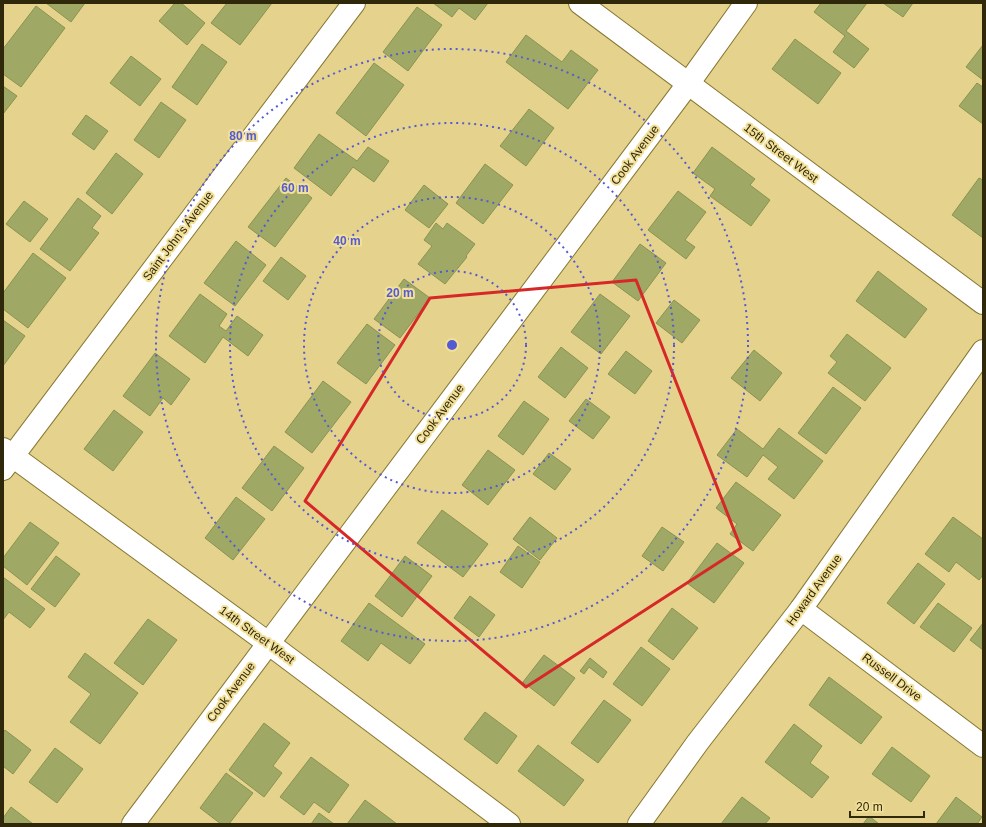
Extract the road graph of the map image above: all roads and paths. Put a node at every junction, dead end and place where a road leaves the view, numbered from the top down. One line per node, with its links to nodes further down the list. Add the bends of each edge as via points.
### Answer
1 (354, 3): 7 (street, Saint John's Avenue)
2 (580, 3): 4 (street, 15th Street West)
3 (746, 3): 4 (street, Cook Avenue)
4 (688, 84): 5 (street, 15th Street West); 9 (street, Cook Avenue)
5 (983, 303)
6 (983, 351): 8 (street, Howard Avenue)
7 (6, 458): 9 (street, 14th Street West)
8 (801, 609): 10 (street, Russell Drive); 13 (street, Howard Avenue)
9 (268, 643): 11 (street, Cook Avenue); 12 (street, 14th Street West)
10 (983, 746)
11 (133, 824)
12 (509, 824)
13 (638, 824)

